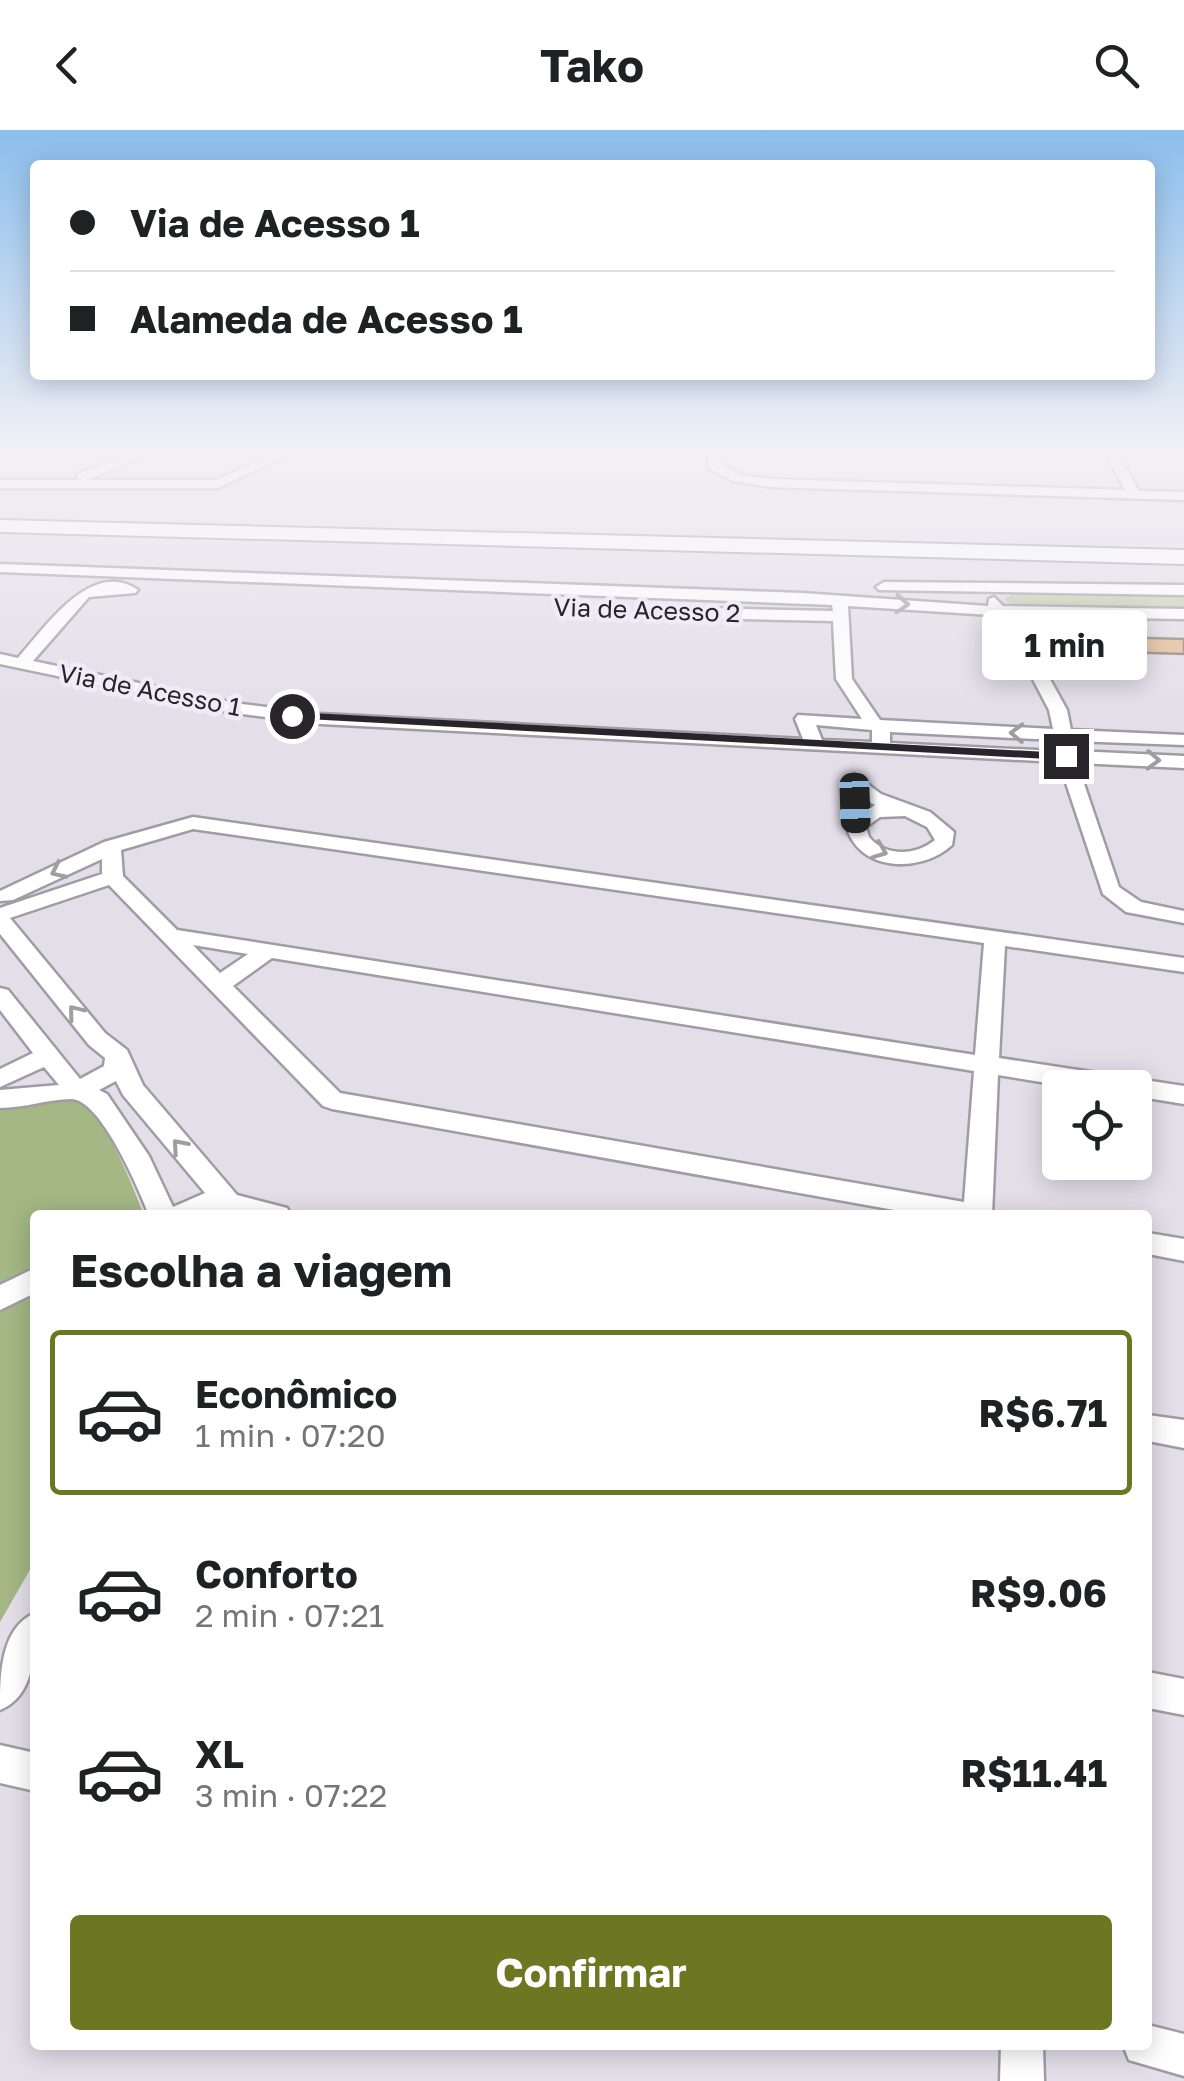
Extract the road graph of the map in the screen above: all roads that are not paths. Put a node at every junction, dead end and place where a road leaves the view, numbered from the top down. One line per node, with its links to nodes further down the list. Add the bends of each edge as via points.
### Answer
1 (842, 545): 2 (highway)
2 (1184, 554)
3 (0, 556): 7 (street)
4 (0, 568): 7 (street)
5 (1000, 589): 6 (street); 7 (street); 9 (street)
6 (1184, 590)
7 (840, 601): 9 (street, one-way to 9); 10 (street, Via de Acesso 2); 14 (street)
8 (462, 603): 13 (street, via 94,590 80,596)
9 (996, 611): 11 (street); 17 (street, via 1033,663 1058,710)
10 (686, 612)
11 (1184, 614)
12 (0, 659): 13 (street, Via de Acesso 1)
13 (22, 664): 18 (street, Via de Acesso 1, via 321,720)
14 (844, 679): 15 (street); 16 (street)
15 (795, 721): 16 (street); 18 (street, via 722,735); 20 (street)
16 (878, 725): 17 (street, one-way to 16); 22 (street)
17 (1062, 735): 19 (street); 23 (street)
18 (661, 737): 20 (street)
19 (1184, 740)
20 (815, 745): 21 (street)
21 (852, 747): 22 (street); 25 (street)
22 (881, 748): 23 (street)
23 (1066, 756): 24 (street, one-way to 24); 31 (street, via 1110,890 1134,907)
24 (1184, 762)
25 (854, 780): 26 (street, via 879,802); 27 (street)
26 (908, 810): 27 (street, via 875,811); 27 (street, one-way to 26, via 863,844 892,857 939,850 944,832)
27 (856, 825)
28 (111, 846): 29 (street); 30 (street, one-way to 30); 33 (street, via 193,823)
29 (113, 877): 30 (street); 32 (street)
30 (2, 908): 39 (street, one-way to 30, via 97,1039)
31 (1184, 917)
32 (175, 936): 34 (street); 36 (street)
33 (994, 937): 35 (street); 40 (street)
34 (266, 952): 36 (street); 40 (street)
35 (1184, 965)
36 (217, 986): 51 (street, via 332,1100)
37 (0, 995): 38 (street)
38 (47, 1056): 42 (street); 43 (street)
39 (118, 1056): 43 (street, via 115,1070 102,1080); 48 (street, one-way to 39, via 132,1089)
40 (984, 1064): 41 (street); 52 (street)
41 (1042, 1073)
42 (8, 1076): 46 (street)
43 (75, 1089): 46 (street); 49 (street, via 98,1100 140,1162)
44 (1152, 1091): 45 (street)
45 (1184, 1095)
46 (41, 1096): 47 (street)
47 (0, 1099)
48 (237, 1208): 50 (street, via 200,1203)
49 (152, 1210)
50 (190, 1210)
51 (950, 1210)
52 (978, 1210)
53 (1152, 1245): 54 (street)
54 (1184, 1250)
55 (30, 1282): 56 (street)
56 (0, 1299)
57 (1152, 1429): 58 (street)
58 (1184, 1434)
59 (30, 1639): 61 (street)
60 (1152, 1691): 62 (street)
61 (0, 1692)
62 (1184, 1697)
63 (0, 1764): 64 (street)
64 (30, 1771)
65 (1152, 2047): 67 (street)
66 (1022, 2050): 68 (street)
67 (1184, 2055)
68 (1022, 2081)

